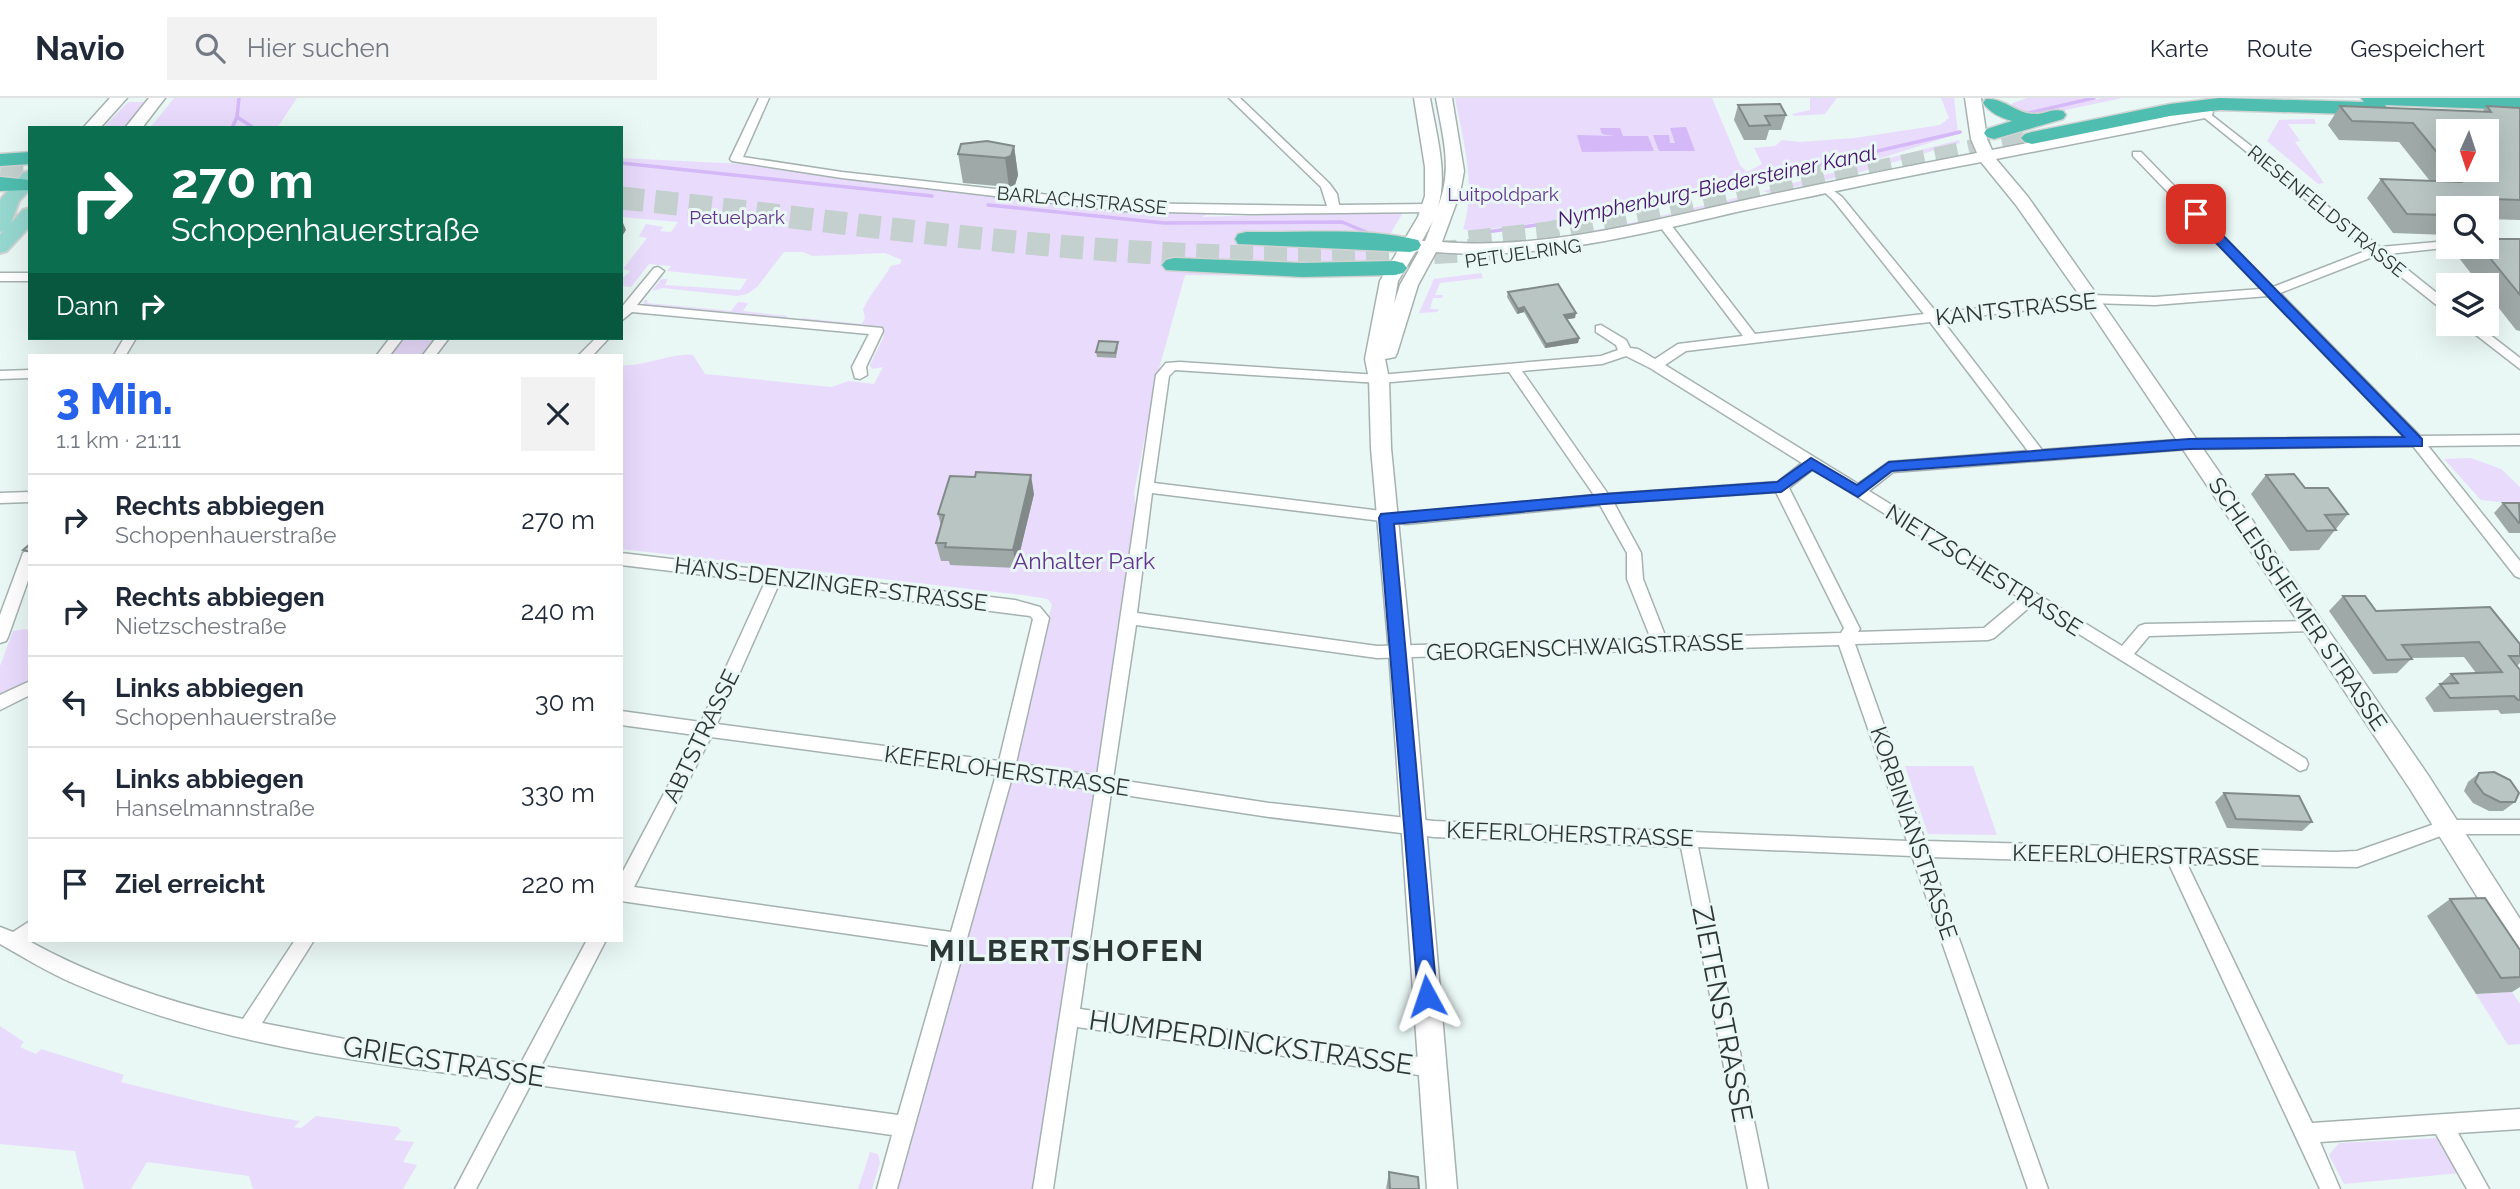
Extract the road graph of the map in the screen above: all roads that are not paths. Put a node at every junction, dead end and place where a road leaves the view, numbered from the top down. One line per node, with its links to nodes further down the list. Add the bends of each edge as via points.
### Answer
1 (119, 98): 16 (main road)
2 (130, 98): 3 (main road)
3 (152, 98)
4 (157, 98): 17 (main road)
5 (764, 98): 30 (street, BARLACHSTRASSE, via 736,159 1122,207)
6 (1234, 98): 30 (street, via 1325,186)
7 (1422, 98): 24 (main road)
8 (1444, 98): 25 (main road)
9 (2135, 98): 18 (highway)
10 (2371, 98): 12 (highway)
11 (1988, 100): 18 (highway); 19 (main road, SCHLEISSHEIMER STRASSE)
12 (2520, 104)
13 (2300, 105): 14 (highway); 15 (highway); 18 (highway, via 2220,104)
14 (2205, 106): 18 (highway, via 2158,103); 21 (main road, via 2156,121); 38 (street, RIESENFELDSTRASSE)
15 (2520, 115)
16 (92, 126)
17 (135, 126)
18 (2029, 130): 19 (highway)
19 (1986, 136): 21 (main road, SCHLEISSHEIMER STRASSE); 28 (main road, PETUELRING)
20 (2137, 154): 45 (street)
21 (1993, 155): 28 (main road, PETUELRING); 47 (main road, SCHLEISSHEIMER STRASSE)
22 (28, 158): 23 (highway)
23 (0, 160)
24 (1434, 173): 25 (main road, via 1449,177); 29 (main road)
25 (1454, 173): 35 (main road, via 1447,210)
26 (27, 182): 27 (highway); 32 (main road, via 10,200)
27 (0, 184)
28 (1831, 187): 33 (main road, PETUELRING); 49 (street)
29 (1430, 208): 30 (street, BARLACHSTRASSE); 35 (main road)
30 (1334, 209)
31 (28, 216): 37 (main road)
32 (0, 226)
33 (1657, 226): 35 (main road, PETUELRING, via 1511,248); 40 (main road, PETUELRING, via 1542,253); 52 (street)
34 (1246, 239): 35 (highway, via 1361,240)
35 (1420, 246): 40 (main road); 41 (main road)
36 (2436, 246): 38 (street, KANTSTRASSE)
37 (0, 247)
38 (2376, 251): 45 (street, KANTSTRASSE); 46 (street, RIESENFELDSTRASSE)
39 (1174, 265): 41 (highway)
40 (1419, 266): 41 (main road, PETUELRING); 66 (main road)
41 (1395, 268): 66 (main road, via 1386,290 1375,359)
42 (658, 271): 48 (street)
43 (0, 277): 44 (street)
44 (28, 277)
45 (2272, 292): 47 (street, KANTSTRASSE, via 2155,301); 68 (street)
46 (2436, 298)
47 (2091, 299): 49 (street, KANTSTRASSE); 69 (main road, SCHLEISSHEIMER STRASSE)
48 (629, 308): 65 (street, via 877,331 859,367)
49 (1934, 318): 52 (street, KANTSTRASSE); 70 (street)
50 (1601, 329): 56 (street, NIETZSCHESTRASSE, via 1621,343)
51 (2483, 336): 61 (street)
52 (1752, 339): 60 (street, KANTSTRASSE, via 1683,347)
53 (395, 340): 57 (street)
54 (441, 340): 58 (street)
55 (601, 340): 59 (street)
56 (1625, 352): 60 (street, NIETZSCHESTRASSE); 62 (street, via 1602,360)
57 (384, 354)
58 (430, 354)
59 (585, 354)
60 (1655, 365): 71 (street, NIETZSCHESTRASSE)
61 (2520, 365)
62 (1514, 369): 66 (street); 77 (street)
63 (28, 374): 64 (street)
64 (0, 375)
65 (860, 375)
66 (1379, 379): 72 (street, via 1171,366 1163,375); 78 (main road)
67 (2520, 440): 68 (street)
68 (2417, 442): 69 (street); 81 (street)
69 (2189, 444): 70 (street); 85 (main road, SCHLEISSHEIMER STRASSE)
70 (2038, 455): 74 (street, via 1889,467)
71 (1811, 463): 73 (street); 74 (street, NIETZSCHESTRASSE)
72 (1145, 487): 78 (street); 84 (street)
73 (1781, 487): 77 (street); 87 (street, KORBINIANSTRASSE, via 1852,629)
74 (1858, 492): 83 (street, NIETZSCHESTRASSE)
75 (28, 497): 76 (street)
76 (0, 498)
77 (1604, 499): 78 (street); 88 (street, via 1634,553 1635,579)
78 (1387, 518): 89 (main road)
79 (28, 559): 86 (street)
80 (623, 559): 82 (street, HANS-DENZINGER-STRASSE)
81 (2520, 572)
82 (775, 576): 94 (street, ABTSTRASSE); 96 (street, HANS-DENZINGER-STRASSE, via 1015,606 1040,614)
83 (2030, 598): 87 (street, GEORGENSCHWAIGSTRASSE, via 1988,635); 90 (street, NIETZSCHESTRASSE)
84 (1129, 618): 89 (street, GEORGENSCHWAIGSTRASSE); 97 (street)
85 (2311, 625): 90 (street, via 2145,630); 99 (main road, SCHLEISSHEIMER STRASSE)
86 (0, 637)
87 (1845, 639): 88 (street, GEORGENSCHWAIGSTRASSE); 102 (street, KORBINIANSTRASSE)
88 (1661, 644): 89 (street, GEORGENSCHWAIGSTRASSE)
89 (1400, 652): 98 (main road)
90 (2123, 656): 95 (street, NIETZSCHESTRASSE)
91 (28, 688): 92 (street)
92 (0, 703)
93 (623, 718): 94 (street, KEFERLOHERSTRASSE)
94 (706, 730): 96 (street, KEFERLOHERSTRASSE); 104 (street, ABTSTRASSE)
95 (2300, 764)
96 (1006, 769): 97 (street, KEFERLOHERSTRASSE); 107 (street)
97 (1104, 785): 98 (street, KEFERLOHERSTRASSE); 111 (street)
98 (1414, 826): 101 (street, KEFERLOHERSTRASSE); 113 (main road)
99 (2446, 827): 100 (street, KEFERLOHERSTRASSE); 103 (street, KEFERLOHERSTRASSE, via 2357,859); 110 (main road, SCHLEISSHEIMER STRASSE)
100 (2520, 827)
101 (1688, 839): 102 (street, KEFERLOHERSTRASSE); 123 (street, ZIETENSTRASSE)
102 (1920, 848): 103 (street, KEFERLOHERSTRASSE); 124 (street, KORBINIANSTRASSE)
103 (2173, 854): 118 (street)
104 (623, 889)
105 (623, 893): 107 (street)
106 (15, 936): 112 (street, GRIEGSTRASSE, via 91,982 177,1012)
107 (957, 941): 117 (street)
108 (304, 942): 112 (street)
109 (596, 942): 114 (street)
110 (2520, 942)
111 (1069, 1017): 113 (street, HUMPERDINCKSTRASSE); 121 (street)
112 (248, 1028): 114 (street, GRIEGSTRASSE)
113 (1433, 1068): 122 (main road)
114 (527, 1075): 117 (street, GRIEGSTRASSE); 119 (street)
115 (2520, 1119): 116 (street)
116 (2442, 1125): 118 (street); 126 (street)
117 (904, 1126): 120 (street)
118 (2306, 1133): 125 (street)
119 (465, 1189)
120 (887, 1189)
121 (1043, 1189)
122 (1442, 1189)
123 (1758, 1189)
124 (2038, 1189)
125 (2330, 1189)
126 (2479, 1189)

